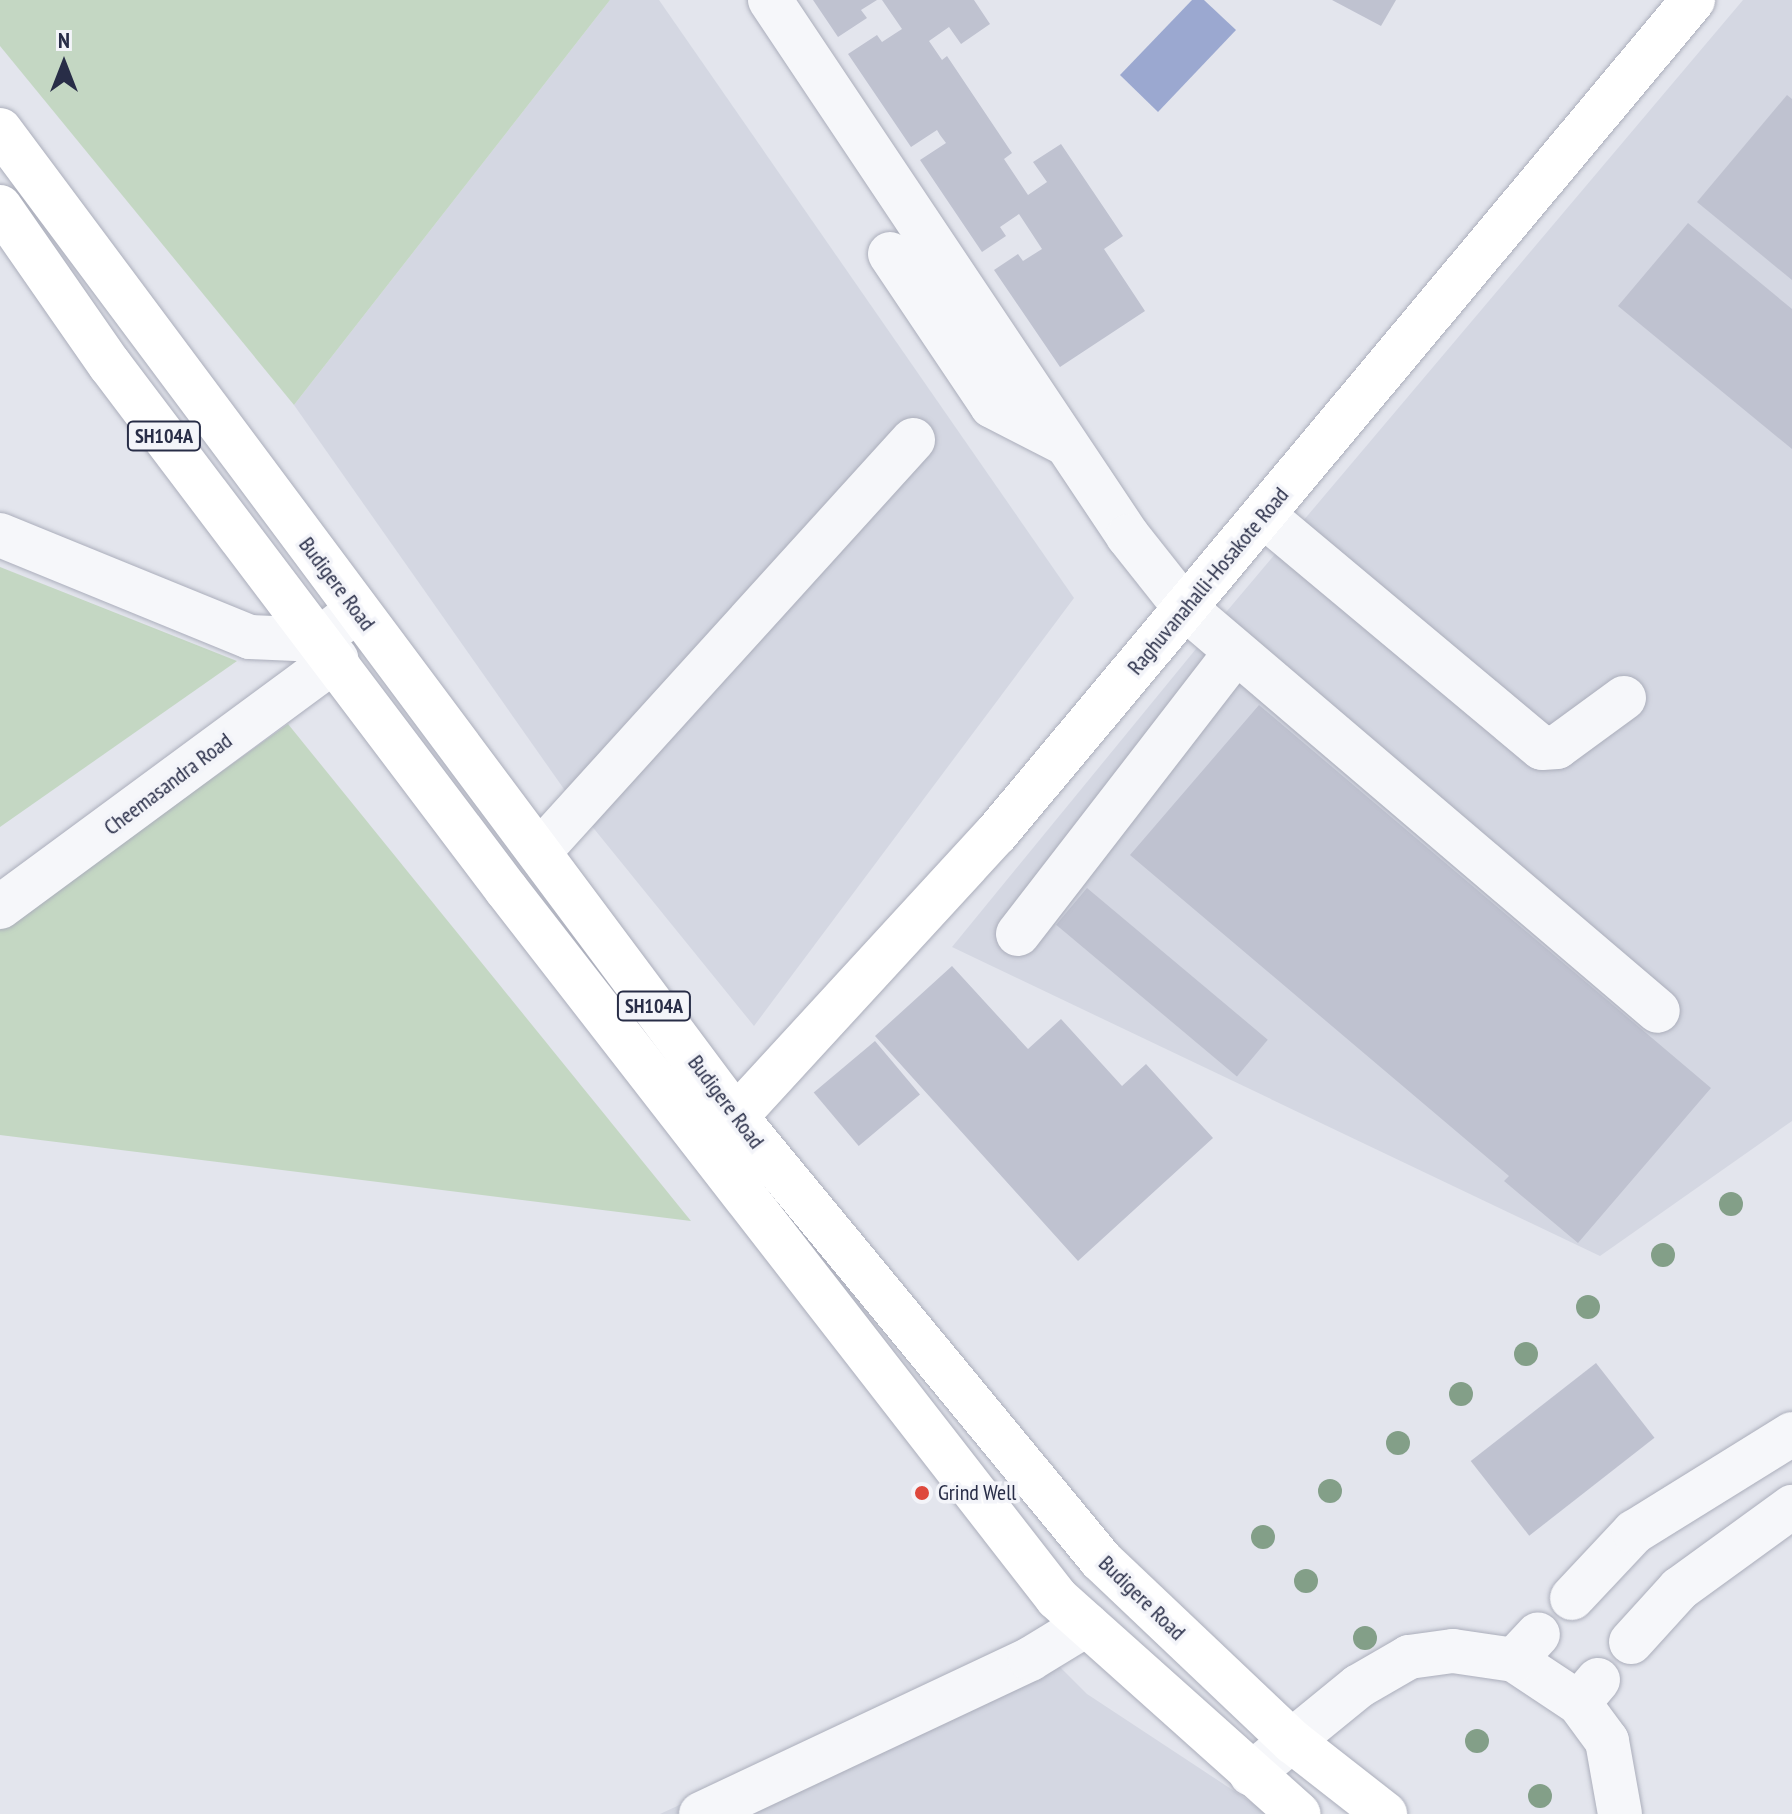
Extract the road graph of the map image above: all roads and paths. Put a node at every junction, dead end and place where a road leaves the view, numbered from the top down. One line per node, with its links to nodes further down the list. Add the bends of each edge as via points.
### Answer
1 (770, 0): 7 (street)
2 (1684, 3): 8 (main road, Raghuvanahalli-Hosakote Road)
3 (0, 130): 11 (main road, Budigere Road / SH104A)
4 (0, 207): 12 (main road, Budigere Road / SH104A, via 110,365)
5 (890, 254): 7 (street, via 992,406)
6 (913, 440): 15 (street)
7 (1066, 444): 10 (street)
8 (1263, 515): 10 (main road, Raghuvanahalli-Hosakote Road); 14 (street, via 1542,748 1557,747)
9 (0, 535): 12 (street, via 250,637)
10 (1185, 608): 13 (street); 19 (main road, Raghuvanahalli-Hosakote Road, via 996,834)
11 (357, 610): 12 (street, Cheemasandra Road); 15 (main road, Budigere Road / SH104A)
12 (328, 650): 16 (street, Cheemasandra Road); 19 (main road, Budigere Road / SH104A)
13 (1236, 652): 17 (street); 18 (street)
14 (1624, 698)
15 (540, 851): 19 (main road, Budigere Road / SH104A)
16 (0, 907)
17 (1018, 934)
18 (1658, 1011)
19 (722, 1132): 23 (main road, Budigere Road / SH104A, via 1057,1598); 25 (main road, Budigere Road / SH104A, via 1101,1560)
20 (1792, 1434): 22 (street, via 1634,1532)
21 (1792, 1507): 24 (street, via 1679,1589)
22 (1572, 1598)
23 (1086, 1625): 26 (main road, Budigere Road / SH104A); 27 (street, via 1030,1659)
24 (1631, 1642)
25 (1293, 1742): 26 (street); 29 (main road, Budigere Road / SH104A); 30 (street, via 1359,1686 1409,1657 1526,1647 1588,1692 1607,1741)
26 (1251, 1774): 28 (main road, Budigere Road / SH104A)
27 (701, 1814)
28 (1299, 1814)
29 (1385, 1814)
30 (1620, 1814)

